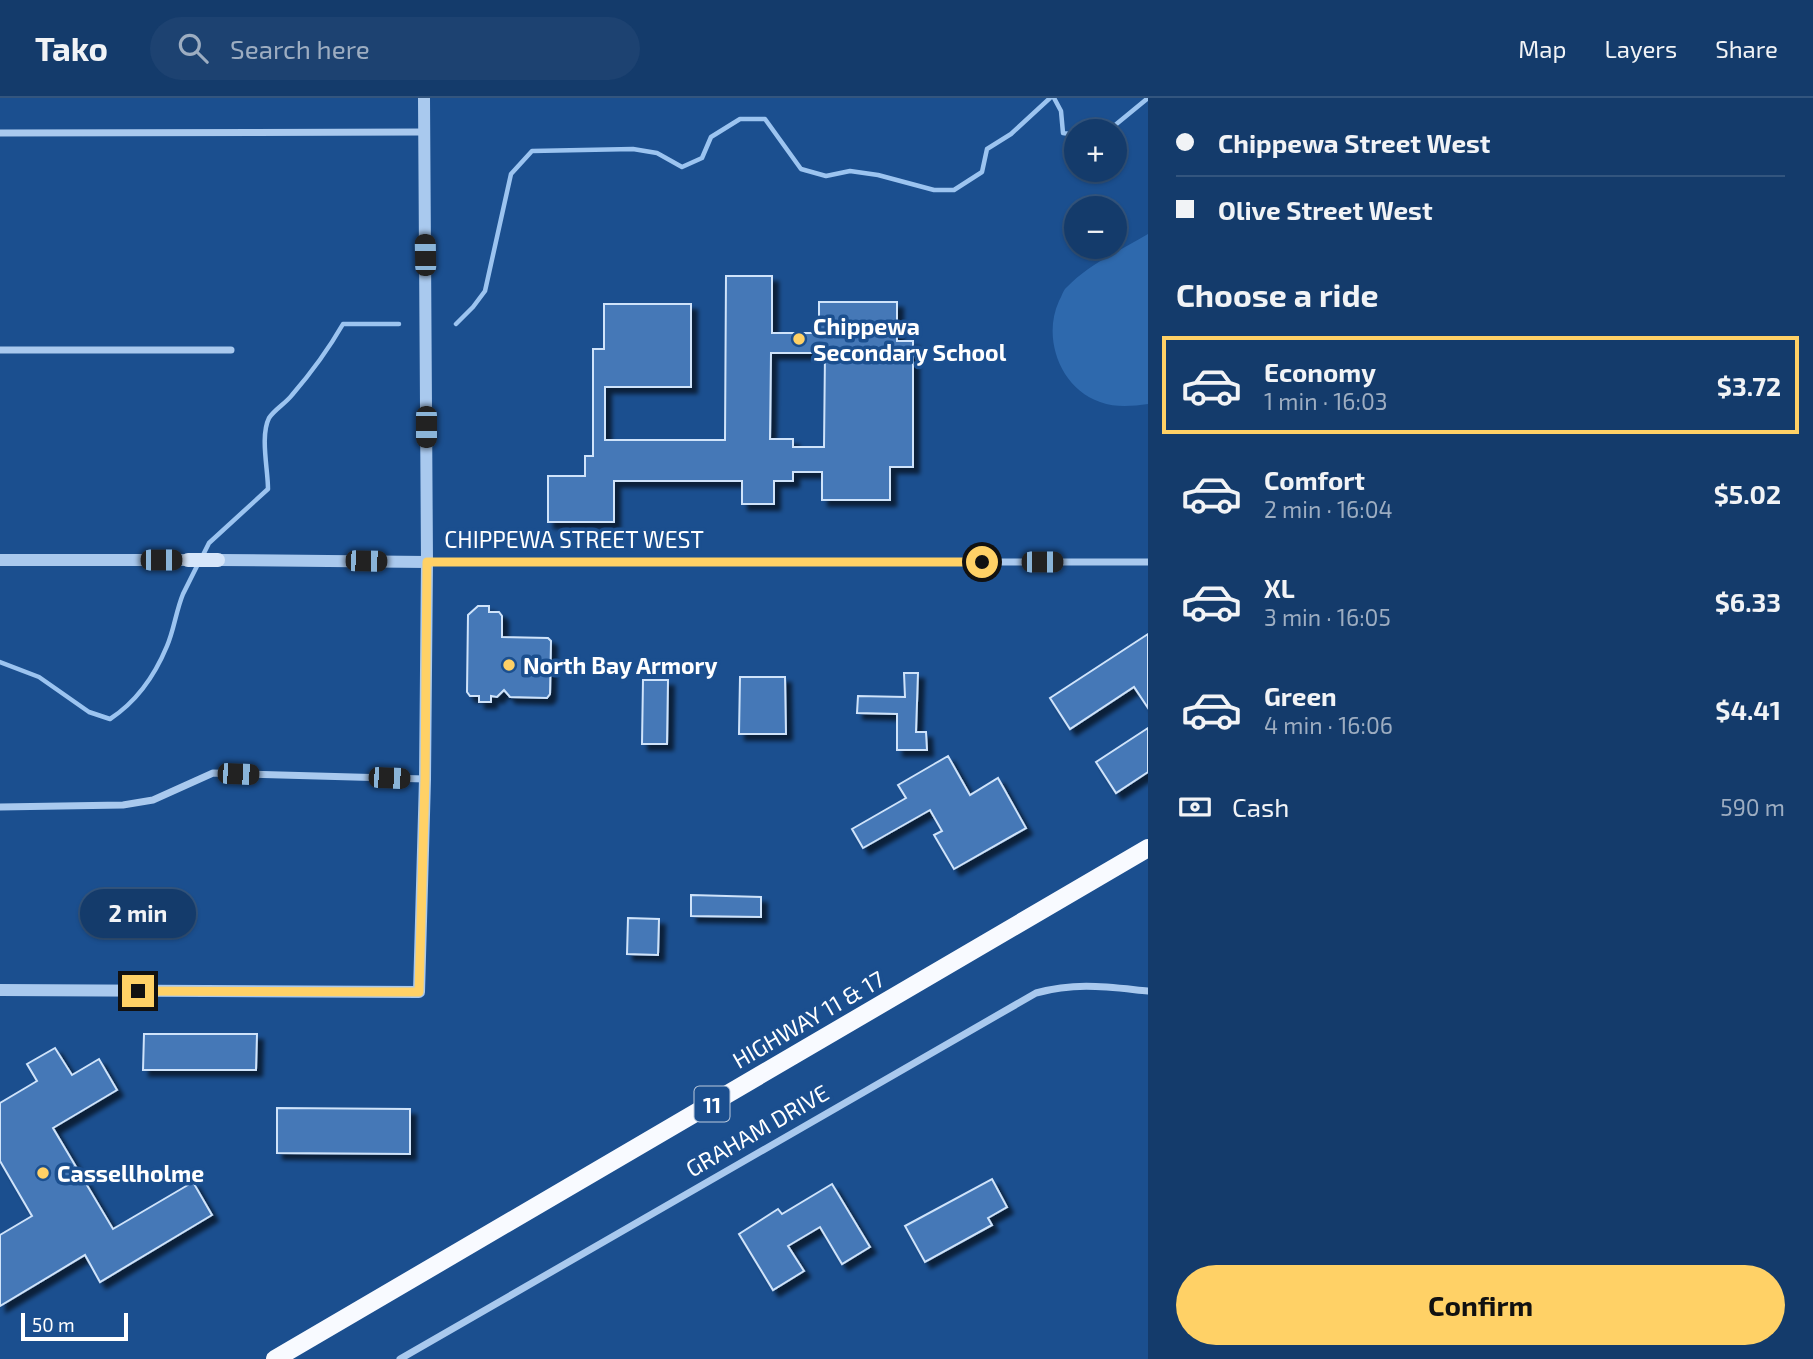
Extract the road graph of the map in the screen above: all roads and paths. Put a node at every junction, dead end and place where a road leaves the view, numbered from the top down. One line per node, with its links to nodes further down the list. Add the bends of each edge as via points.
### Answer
1 (424, 98): 2 (street)
2 (424, 132): 3 (street); 9 (street)
3 (0, 133)
4 (0, 349): 5 (street)
5 (231, 350)
6 (0, 560): 7 (street, CHIPPEWA STREET WEST)
7 (188, 560): 8 (main road, CHIPPEWA STREET WEST)
8 (218, 560): 9 (street, CHIPPEWA STREET WEST)
9 (427, 562): 10 (street, CHIPPEWA STREET WEST); 11 (street)
10 (1148, 562)
11 (425, 779): 12 (street, via 213,773 153,800 123,805); 14 (street, via 419,992)
12 (0, 807)
13 (1148, 848): 16 (highway, HIGHWAY 11 & 17 / 11)
14 (0, 990)
15 (1148, 991): 17 (street, GRAHAM DRIVE, via 1086,985 1036,993)
16 (275, 1359)
17 (400, 1359)

